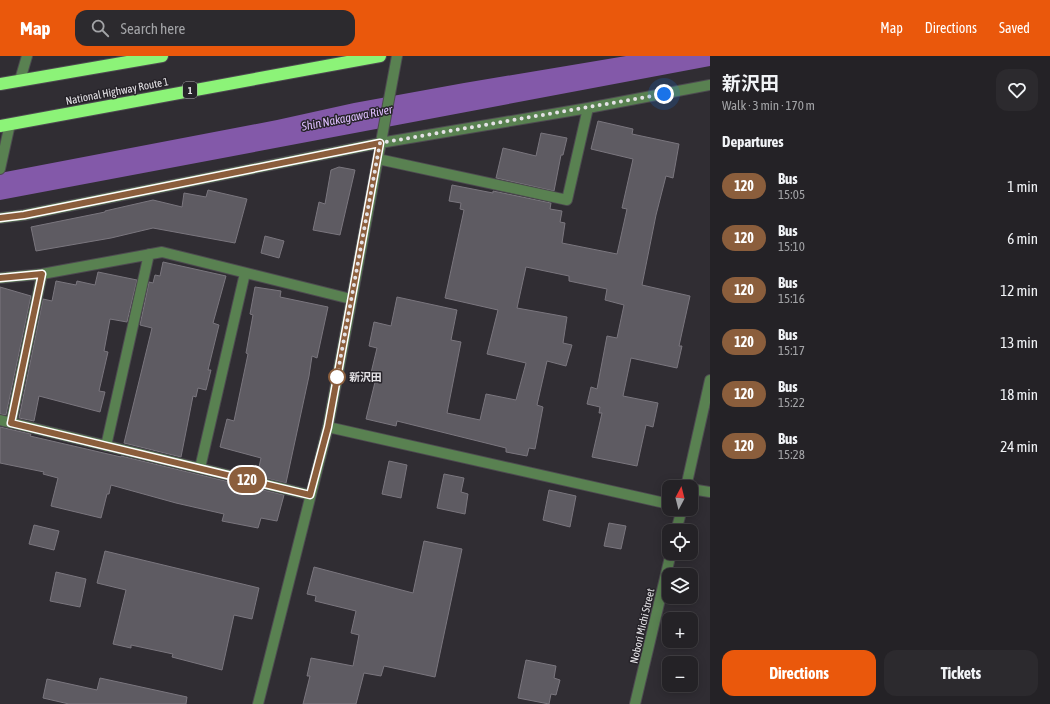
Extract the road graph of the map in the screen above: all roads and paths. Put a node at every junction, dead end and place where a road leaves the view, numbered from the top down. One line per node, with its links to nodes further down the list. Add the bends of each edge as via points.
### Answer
1 (27, 56): 5 (street)
2 (162, 56): 5 (highway)
3 (380, 56): 9 (highway, National Highway Route 1 / 1)
4 (396, 56): 10 (street)
5 (20, 80): 6 (highway)
6 (0, 84)
7 (710, 85): 8 (street)
8 (588, 108): 10 (street); 11 (street, via 567,200)
9 (5, 125): 12 (street)
10 (380, 143): 11 (street); 13 (street)
11 (378, 159): 18 (street)
12 (0, 170)
13 (0, 218)
14 (149, 254): 15 (street, via 162,252); 16 (street); 23 (street)
15 (246, 273): 18 (street); 24 (street)
16 (42, 274): 17 (street); 21 (street)
17 (0, 278)
18 (351, 299): 22 (street)
19 (710, 380): 25 (street)
20 (0, 420): 21 (street)
21 (11, 423): 23 (street)
22 (328, 427): 28 (street); 29 (street)
23 (106, 446): 24 (street)
24 (200, 468): 28 (street)
25 (688, 480)
26 (698, 490): 27 (street)
27 (710, 492)
28 (310, 495): 31 (street)
29 (662, 502)
30 (669, 560): 32 (street, Nobori Michi Street)
31 (258, 704)
32 (635, 704)

